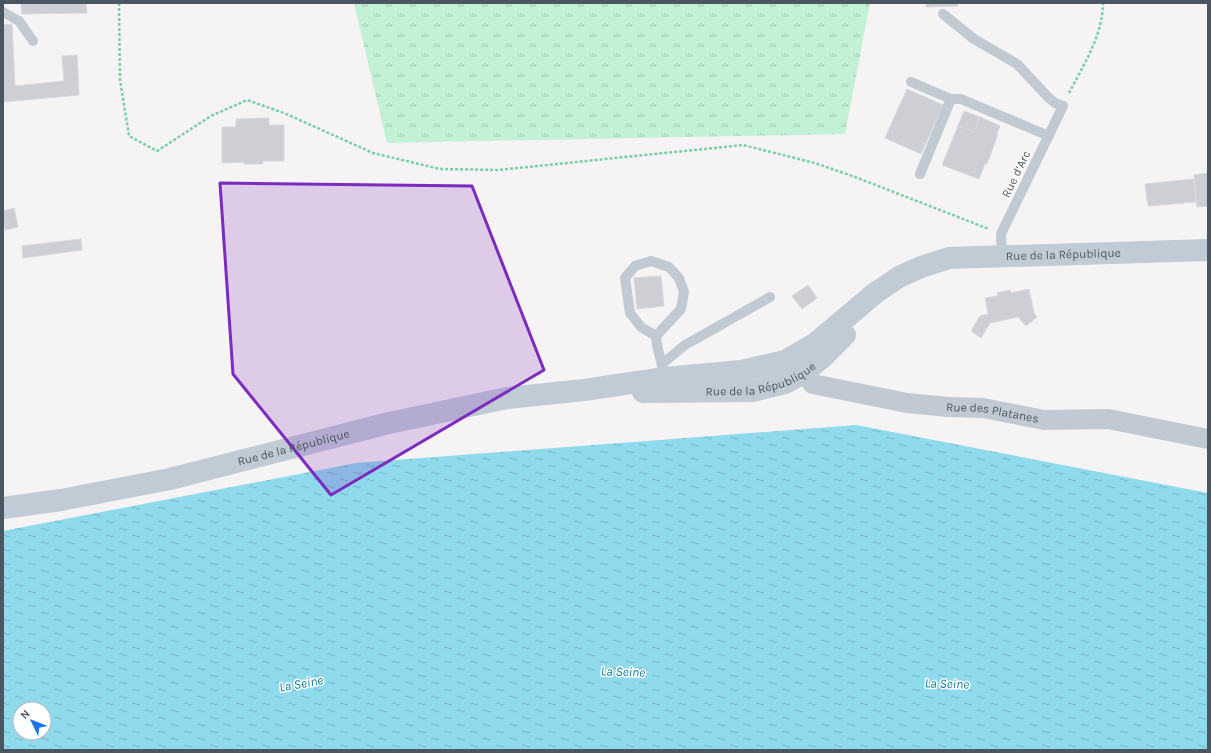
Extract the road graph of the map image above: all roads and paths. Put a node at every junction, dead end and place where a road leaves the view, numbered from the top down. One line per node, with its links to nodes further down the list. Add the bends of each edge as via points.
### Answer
1 (119, 3): 11 (path, via 120,80 129,136 157,151 211,116 247,100 284,113 373,153 440,169 498,170 743,145 815,163)
2 (1103, 3): 8 (path, via 1095,39)
3 (3, 12): 5 (lane, via 19,21)
4 (943, 14): 8 (lane, via 974,39 1017,64 1051,100)
5 (33, 41)
6 (911, 82): 7 (lane)
7 (951, 99): 9 (lane, via 961,99); 10 (lane)
8 (1063, 106): 9 (lane, Rue d’Arc)
9 (1048, 136): 13 (lane, Rue d’Arc, via 1001,234)
10 (920, 174)
11 (972, 222)
12 (1208, 250): 13 (main road, Rue de la République)
13 (1002, 256): 16 (main road, Rue de la République, via 949,258 899,277 874,294 816,343)
14 (770, 297): 17 (lane, via 685,345)
15 (656, 336): 15 (lane, via 681,309 684,292 679,278 669,267 651,261 635,266 625,278 630,313 641,327); 17 (lane)
16 (794, 367): 17 (main road, Rue de la République, via 741,371); 18 (main road, Rue de la République, via 785,384 752,391 660,393); 19 (street, Rue des Platanes, via 813,384 907,402 983,408 1044,420 1108,419)
17 (664, 371): 18 (main road, Rue de la République)
18 (584, 390): 20 (main road, Rue de la République, via 507,398 389,423 170,480)
19 (1208, 439)
20 (3, 508)

